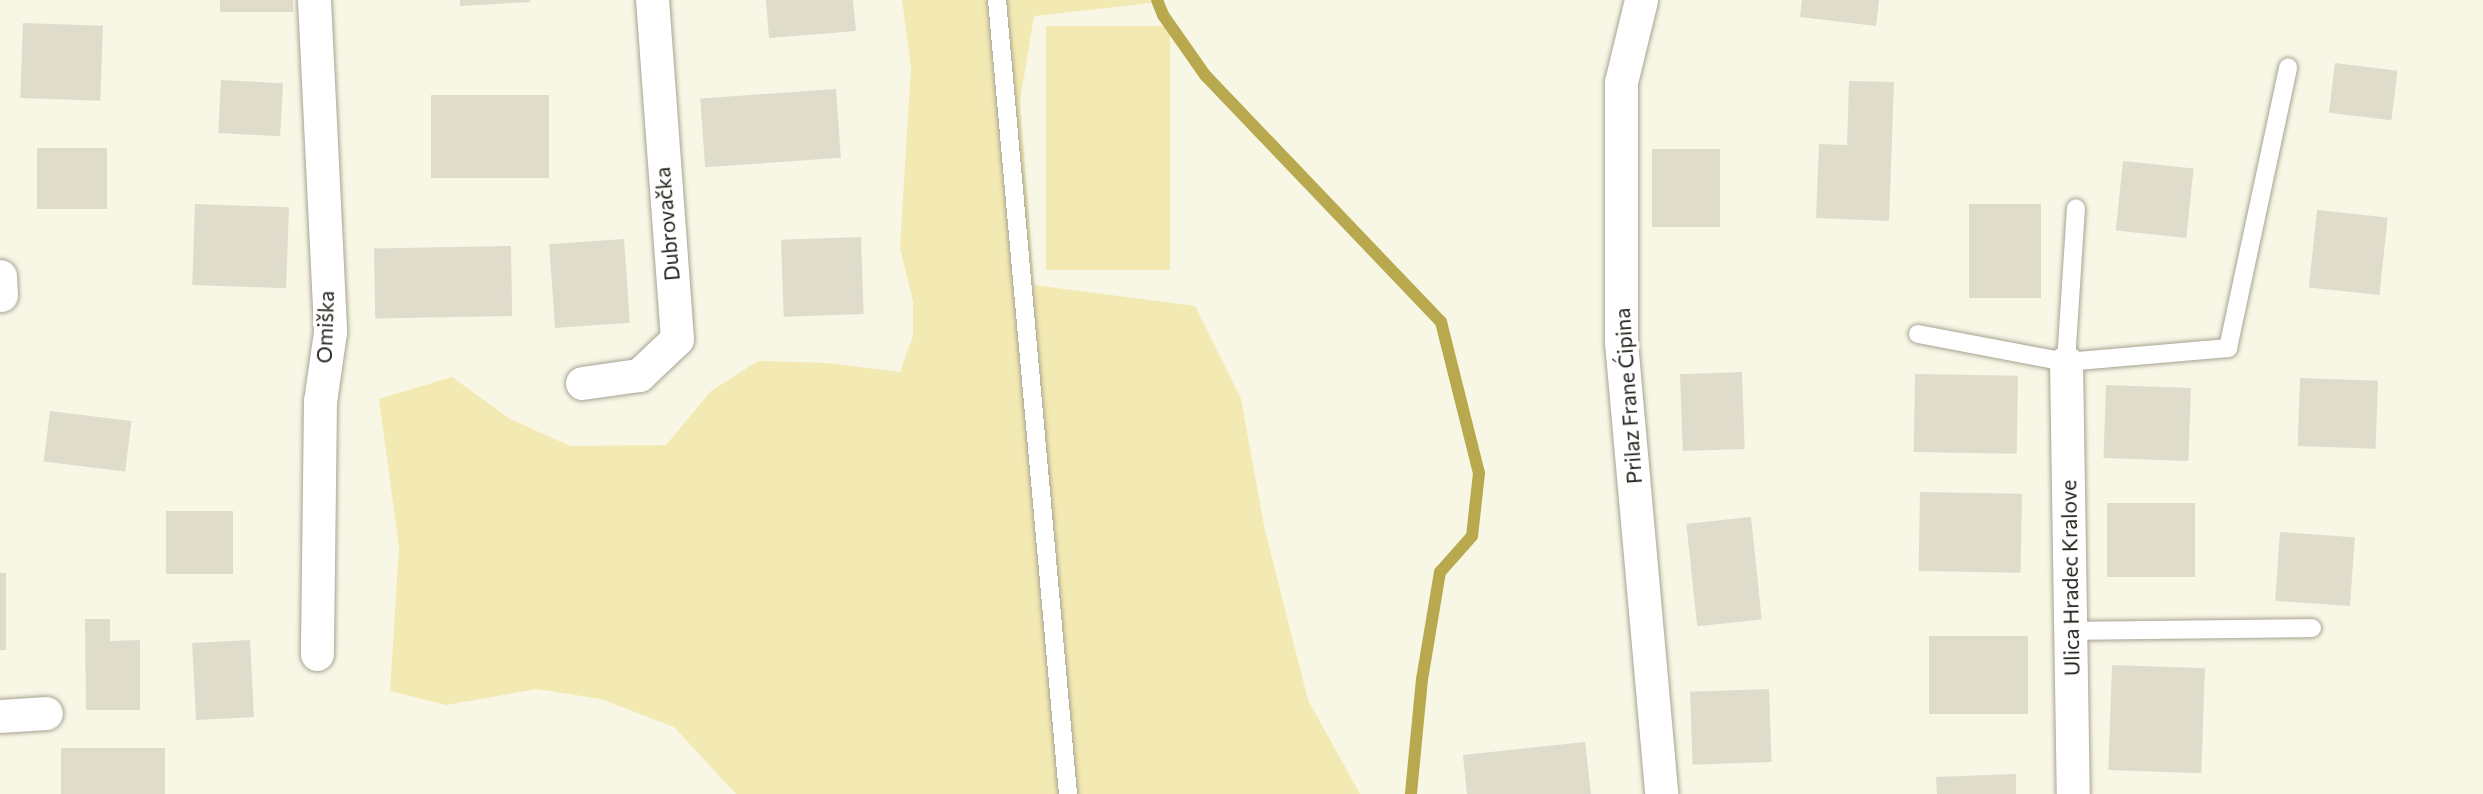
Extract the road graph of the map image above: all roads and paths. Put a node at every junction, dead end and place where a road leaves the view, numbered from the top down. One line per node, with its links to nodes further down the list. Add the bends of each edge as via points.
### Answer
1 (314, 0): 12 (street, Omiška, via 330,331 320,401)
2 (652, 0): 9 (street, Dubrovačka, via 677,339 639,375)
3 (997, 0): 15 (lane)
4 (1641, 0): 16 (street, Prilaz Frane Ćipina, via 1621,82 1621,342)
5 (2288, 67): 8 (lane, via 2228,348)
6 (2077, 208): 8 (lane)
7 (1918, 334): 8 (lane)
8 (2066, 362): 11 (street, Ulica Hradec Kralove)
9 (582, 383)
10 (2312, 628): 11 (lane)
11 (2071, 631): 17 (street, Ulica Hradec Kralove)
12 (317, 654)
13 (46, 713): 14 (street)
14 (0, 716)
15 (1068, 794)
16 (1661, 794)
17 (2073, 794)

